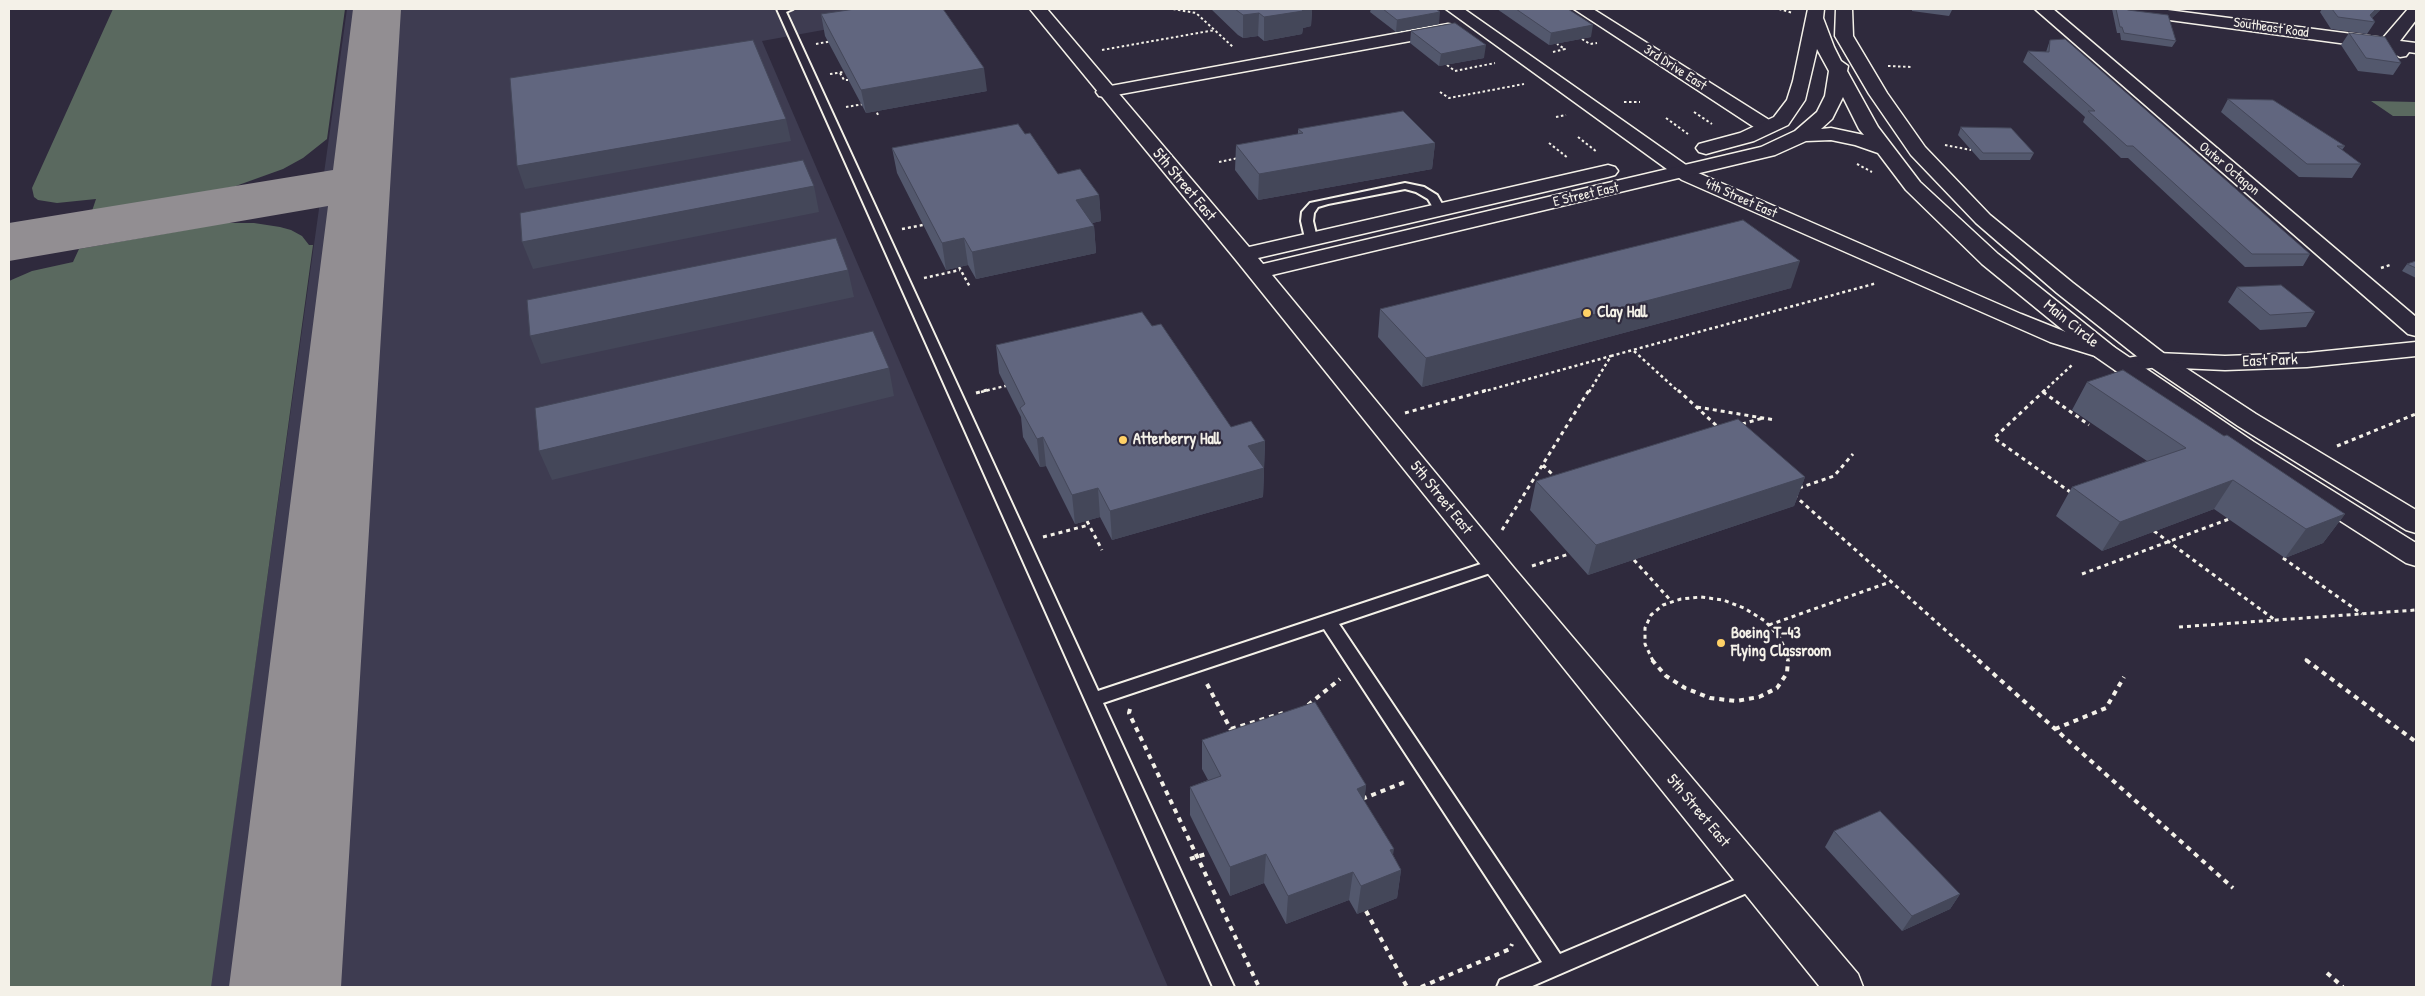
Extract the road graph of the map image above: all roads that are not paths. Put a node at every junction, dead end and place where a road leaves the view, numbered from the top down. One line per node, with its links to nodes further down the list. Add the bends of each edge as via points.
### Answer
1 (789, 9): 34 (lane, via 781,10)
2 (1038, 9): 16 (street, 5th Street East)
3 (1454, 9): 10 (street, 4th Street East)
4 (1582, 9): 17 (street, 3rd Drive East)
5 (1844, 9): 11 (street)
6 (2043, 9): 25 (street, Outer Octagon)
7 (2125, 9): 12 (street, Southeast Road)
8 (2416, 10): 12 (street)
9 (1815, 13): 15 (street, Main Circle, via 1825,47); 17 (street, E Street East, via 1796,100 1781,121)
10 (1475, 24): 16 (street); 20 (street, 4th Street East)
11 (1844, 36): 15 (street, E Street East); 29 (street, Main Circle, via 1878,94 1918,151 1983,219)
12 (2388, 44): 13 (street, Southeast Road); 14 (street)
13 (2416, 48)
14 (2416, 62)
15 (1838, 73): 18 (street, E Street East, via 1834,96 1825,115); 19 (street, Main Circle)
16 (1106, 92): 24 (street, 5th Street East)
17 (1767, 128): 20 (street, E Street East, via 1741,139)
18 (1802, 135): 19 (street, via 1831,134); 21 (street, E Street East, via 1768,151)
19 (1884, 149): 26 (street, Main Circle, via 1913,186)
20 (1662, 158): 21 (street, 4th Street East); 22 (street, E Street East)
21 (1684, 172): 24 (street, E Street East); 26 (street, 4th Street East, via 1910,274)
22 (1439, 209): 23 (street, E Street East); 23 (lane, via 1433,197 1420,189 1405,186 1326,201 1314,205 1308,212)
23 (1311, 238): 24 (street, E Street East)
24 (1251, 264): 32 (street, 5th Street East)
25 (2416, 329)
26 (2067, 333): 28 (street, Main Circle)
27 (2416, 349): 29 (street, East Park, via 2307,360 2225,363)
28 (2115, 358): 29 (street, East Park); 31 (street, Main Circle, via 2245,448)
29 (2157, 360): 30 (street, Main Circle, via 2269,434)
30 (2416, 523)
31 (2416, 556)
32 (1500, 570): 33 (lane); 35 (street, 5th Street East)
33 (1328, 622): 34 (lane); 36 (lane)
34 (1092, 700): 37 (lane)
35 (1756, 880): 36 (lane); 39 (street, 5th Street East)
36 (1556, 966): 38 (lane)
37 (1223, 987)
38 (1508, 987)
39 (1844, 987)

